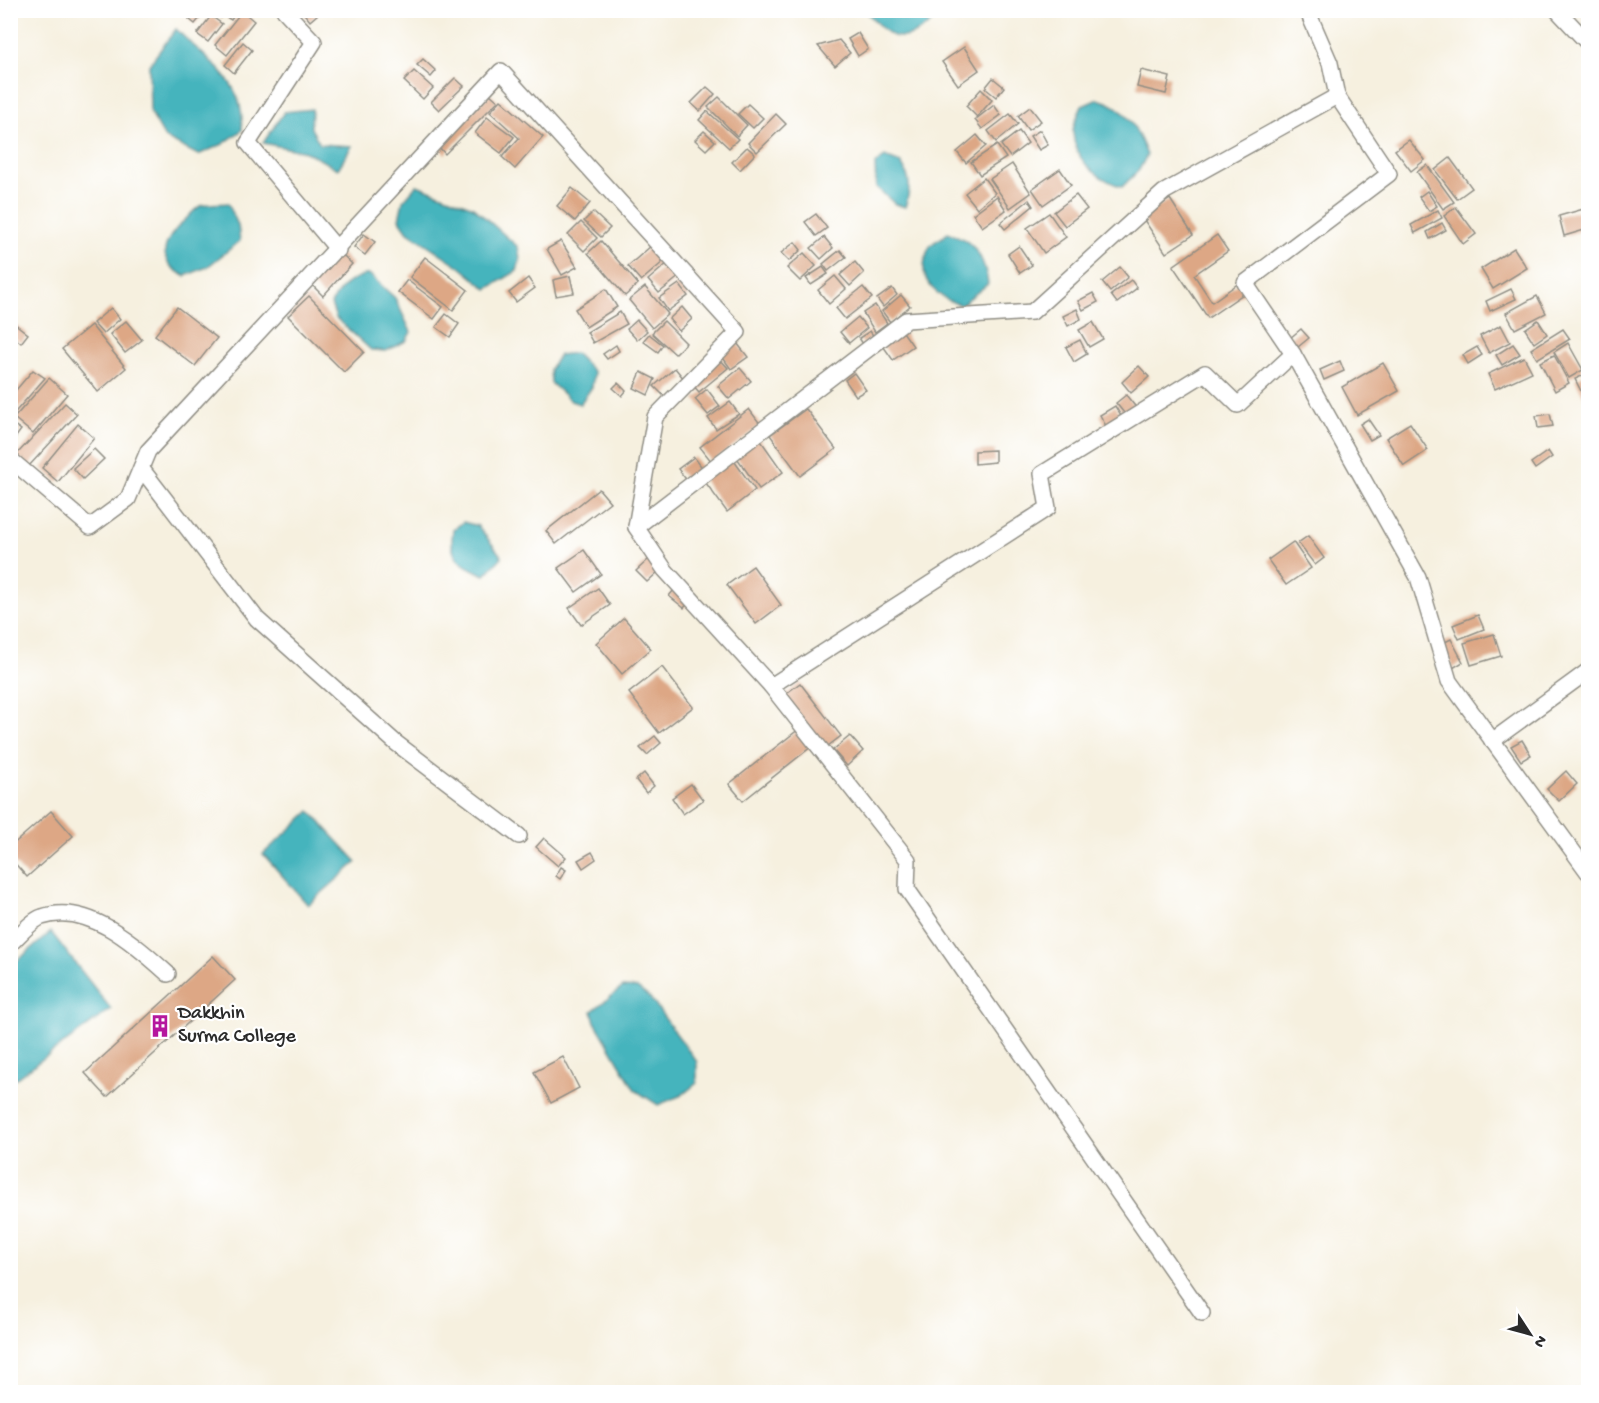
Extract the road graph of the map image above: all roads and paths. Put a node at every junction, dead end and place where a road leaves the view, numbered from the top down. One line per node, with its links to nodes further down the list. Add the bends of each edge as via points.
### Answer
1 (284, 10): 6 (street, via 314,42 248,143)
2 (1307, 10): 5 (street, via 1330,63)
3 (1557, 10): 4 (street)
4 (1588, 43)
5 (1337, 96): 7 (street, via 1389,174 1245,283); 10 (street, via 1164,192 1032,312 906,320)
6 (338, 250): 9 (street, via 148,452); 10 (street, via 501,71 738,332 655,417)
7 (1293, 354): 12 (street, via 1238,405 1205,373 1042,474 1048,508); 13 (street, via 1418,578 1449,681)
8 (10, 459): 9 (street, via 90,527 128,499)
9 (141, 468): 14 (street, via 258,619 396,743)
10 (636, 527): 12 (street, via 665,570)
11 (1588, 672): 13 (street)
12 (771, 686): 18 (street, via 908,860 907,889)
13 (1492, 741): 15 (street)
14 (519, 836)
15 (1588, 872)
16 (10, 944): 17 (street, via 41,917 76,914 137,946)
17 (168, 974)
18 (1202, 1314)

